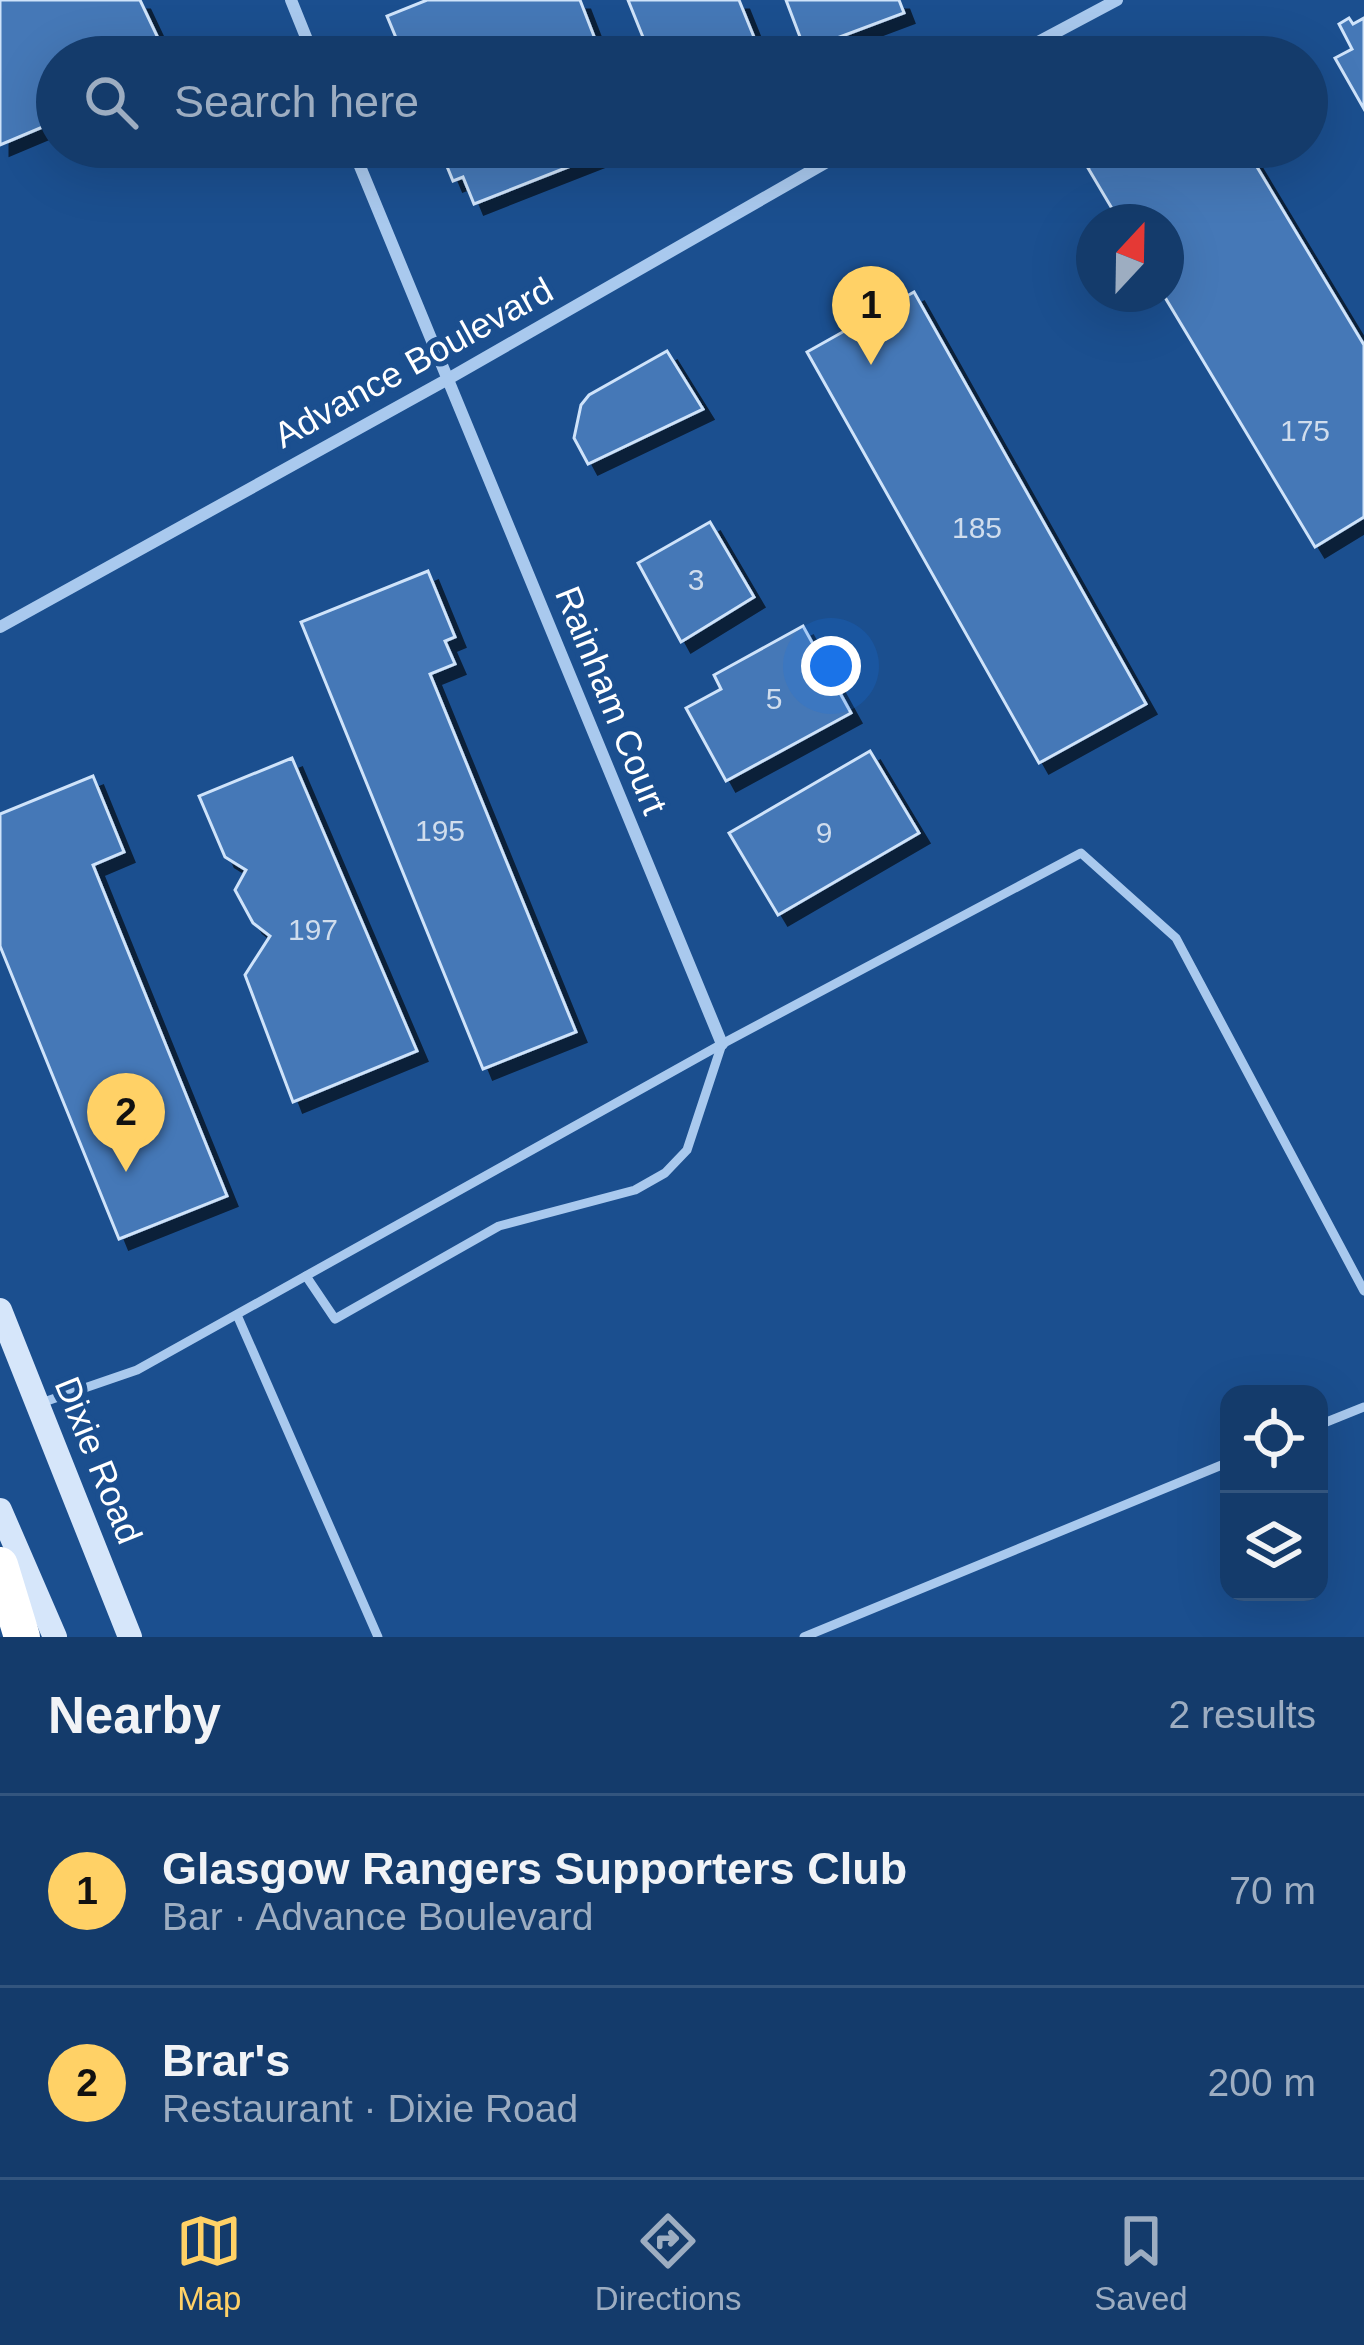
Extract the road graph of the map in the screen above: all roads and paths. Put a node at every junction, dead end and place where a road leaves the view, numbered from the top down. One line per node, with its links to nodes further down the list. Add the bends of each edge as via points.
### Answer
1 (291, 0): 3 (street)
2 (1117, 0): 4 (street)
3 (306, 36)
4 (1049, 36)
5 (361, 168): 7 (street, Rainham Court)
6 (816, 168): 7 (street, Advance Boulevard)
7 (448, 379): 8 (street, Advance Boulevard); 9 (street, Rainham Court)
8 (0, 627)
9 (722, 1044): 10 (lane); 10 (lane, via 687,1150 635,1190 500,1226 335,1319); 11 (lane, via 1081,853 1176,938)
10 (306, 1276): 13 (lane)
11 (1364, 1291)
12 (0, 1310): 14 (main road, Dixie Road)
13 (237, 1315): 14 (lane, via 137,1370); 23 (lane)
14 (38, 1404): 22 (main road, Dixie Road)
15 (1364, 1407): 16 (lane)
16 (1328, 1421)
17 (1220, 1466): 24 (lane)
18 (0, 1510): 21 (main road)
19 (0, 1565): 20 (highway)
20 (22, 1637)
21 (56, 1637)
22 (130, 1637)
23 (378, 1637)
24 (804, 1637)

